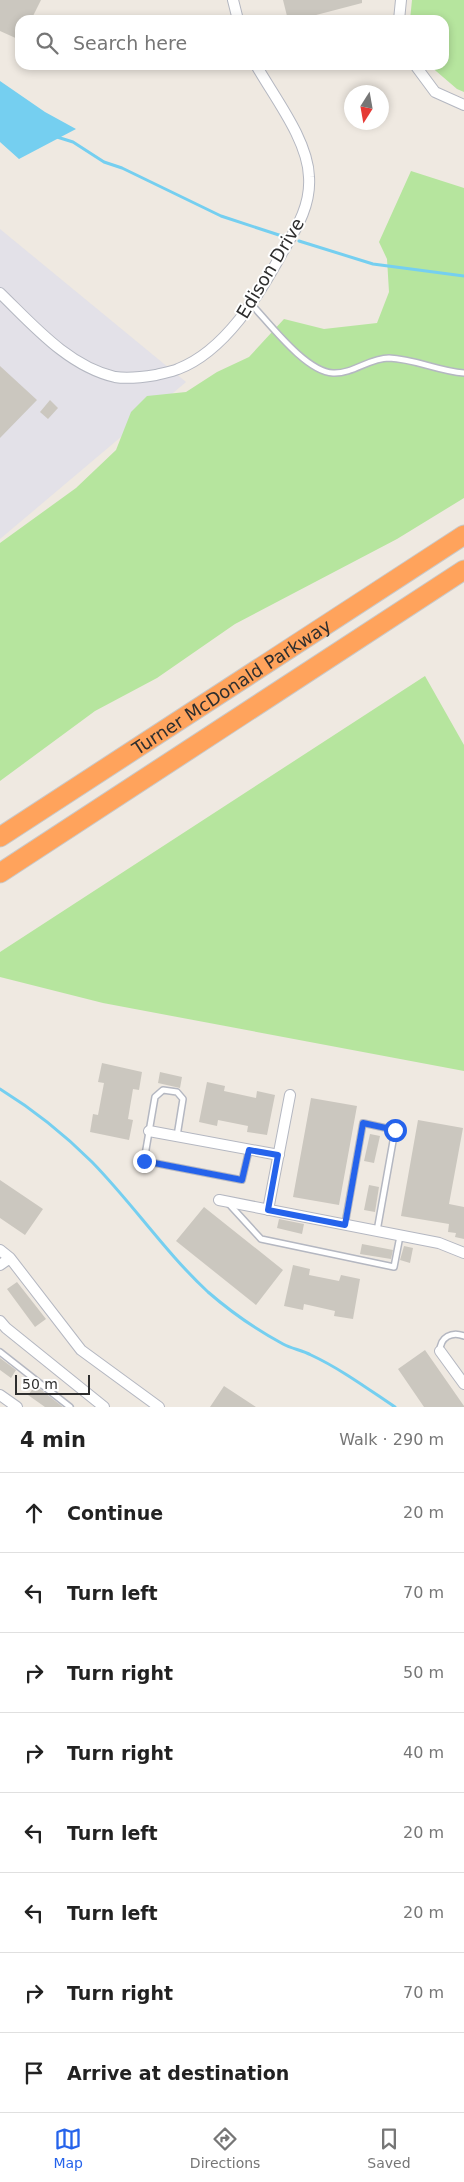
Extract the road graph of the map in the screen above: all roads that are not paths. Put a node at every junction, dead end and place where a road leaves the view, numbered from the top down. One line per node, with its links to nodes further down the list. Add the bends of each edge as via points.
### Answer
1 (233, 0): 3 (street)
2 (401, 0): 4 (street)
3 (237, 15)
4 (400, 15)
5 (259, 70): 9 (street, Edison Drive, via 298,136 307,157 310,176 309,198 300,222)
6 (419, 70): 7 (street, via 435,92)
7 (464, 105)
8 (0, 293): 9 (street, Edison Drive, via 51,341 85,366 116,377 144,377 178,369 203,355)
9 (252, 305): 10 (lane, via 307,362 321,370 333,373 385,358 401,358)
10 (464, 373)
11 (464, 535): 13 (highway, Turner McDonald Parkway)
12 (464, 570): 14 (highway, Turner McDonald Parkway)
13 (0, 838)
14 (0, 872)
15 (290, 1095): 19 (street)
16 (149, 1131): 17 (street); 17 (lane, via 156,1097 163,1090 177,1092 183,1099); 18 (lane, via 144,1161 242,1180)
17 (177, 1136): 18 (street)
18 (249, 1150): 19 (street)
19 (278, 1155): 21 (street)
20 (223, 1201): 21 (street); 24 (lane, via 262,1239 394,1267)
21 (268, 1210): 22 (street)
22 (345, 1225): 23 (street); 23 (lane, via 363,1123 395,1130)
23 (378, 1231): 24 (street)
24 (400, 1236): 26 (street, via 439,1243)
25 (0, 1250): 27 (street)
26 (464, 1253)
27 (10, 1258): 28 (street); 38 (street, via 81,1350)
28 (0, 1265)
29 (0, 1321): 37 (street)
30 (464, 1336): 31 (lane, via 457,1332 449,1335 443,1340)
31 (440, 1351): 33 (street)
32 (0, 1352): 36 (lane)
33 (464, 1384)
34 (0, 1394): 35 (street)
35 (17, 1407)
36 (70, 1407)
37 (104, 1407)
38 (159, 1407)

